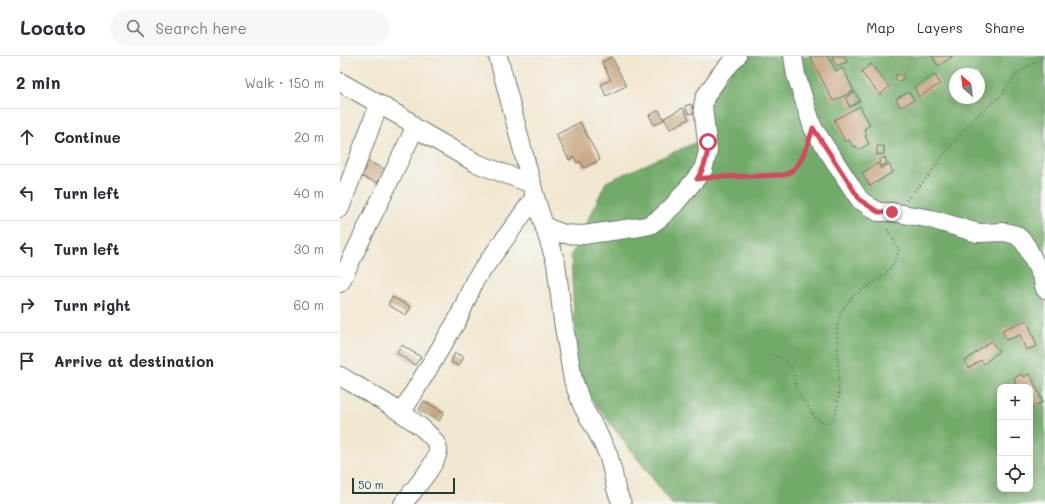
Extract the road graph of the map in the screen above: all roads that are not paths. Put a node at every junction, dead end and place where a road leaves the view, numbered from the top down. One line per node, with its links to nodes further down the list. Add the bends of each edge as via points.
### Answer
1 (498, 56): 7 (street)
2 (737, 56): 9 (street, via 705,97 703,106 708,151 703,170 674,206 650,225 640,227 583,235 564,234)
3 (793, 56): 11 (street, via 813,128 860,200 885,212 930,219 978,234 1005,232 1016,235 1028,247)
4 (340, 82): 5 (street)
5 (379, 104): 6 (street, via 407,120); 8 (street)
6 (415, 128): 7 (street); 10 (street)
7 (534, 190): 9 (street); 13 (street, via 475,280 458,319)
8 (340, 208)
9 (545, 227): 15 (street, via 556,263 573,380 583,407 608,454)
10 (340, 283)
11 (1045, 289)
12 (340, 376): 13 (street)
13 (402, 412): 14 (street, via 433,438 438,448 436,459)
14 (403, 504)
15 (622, 504)

